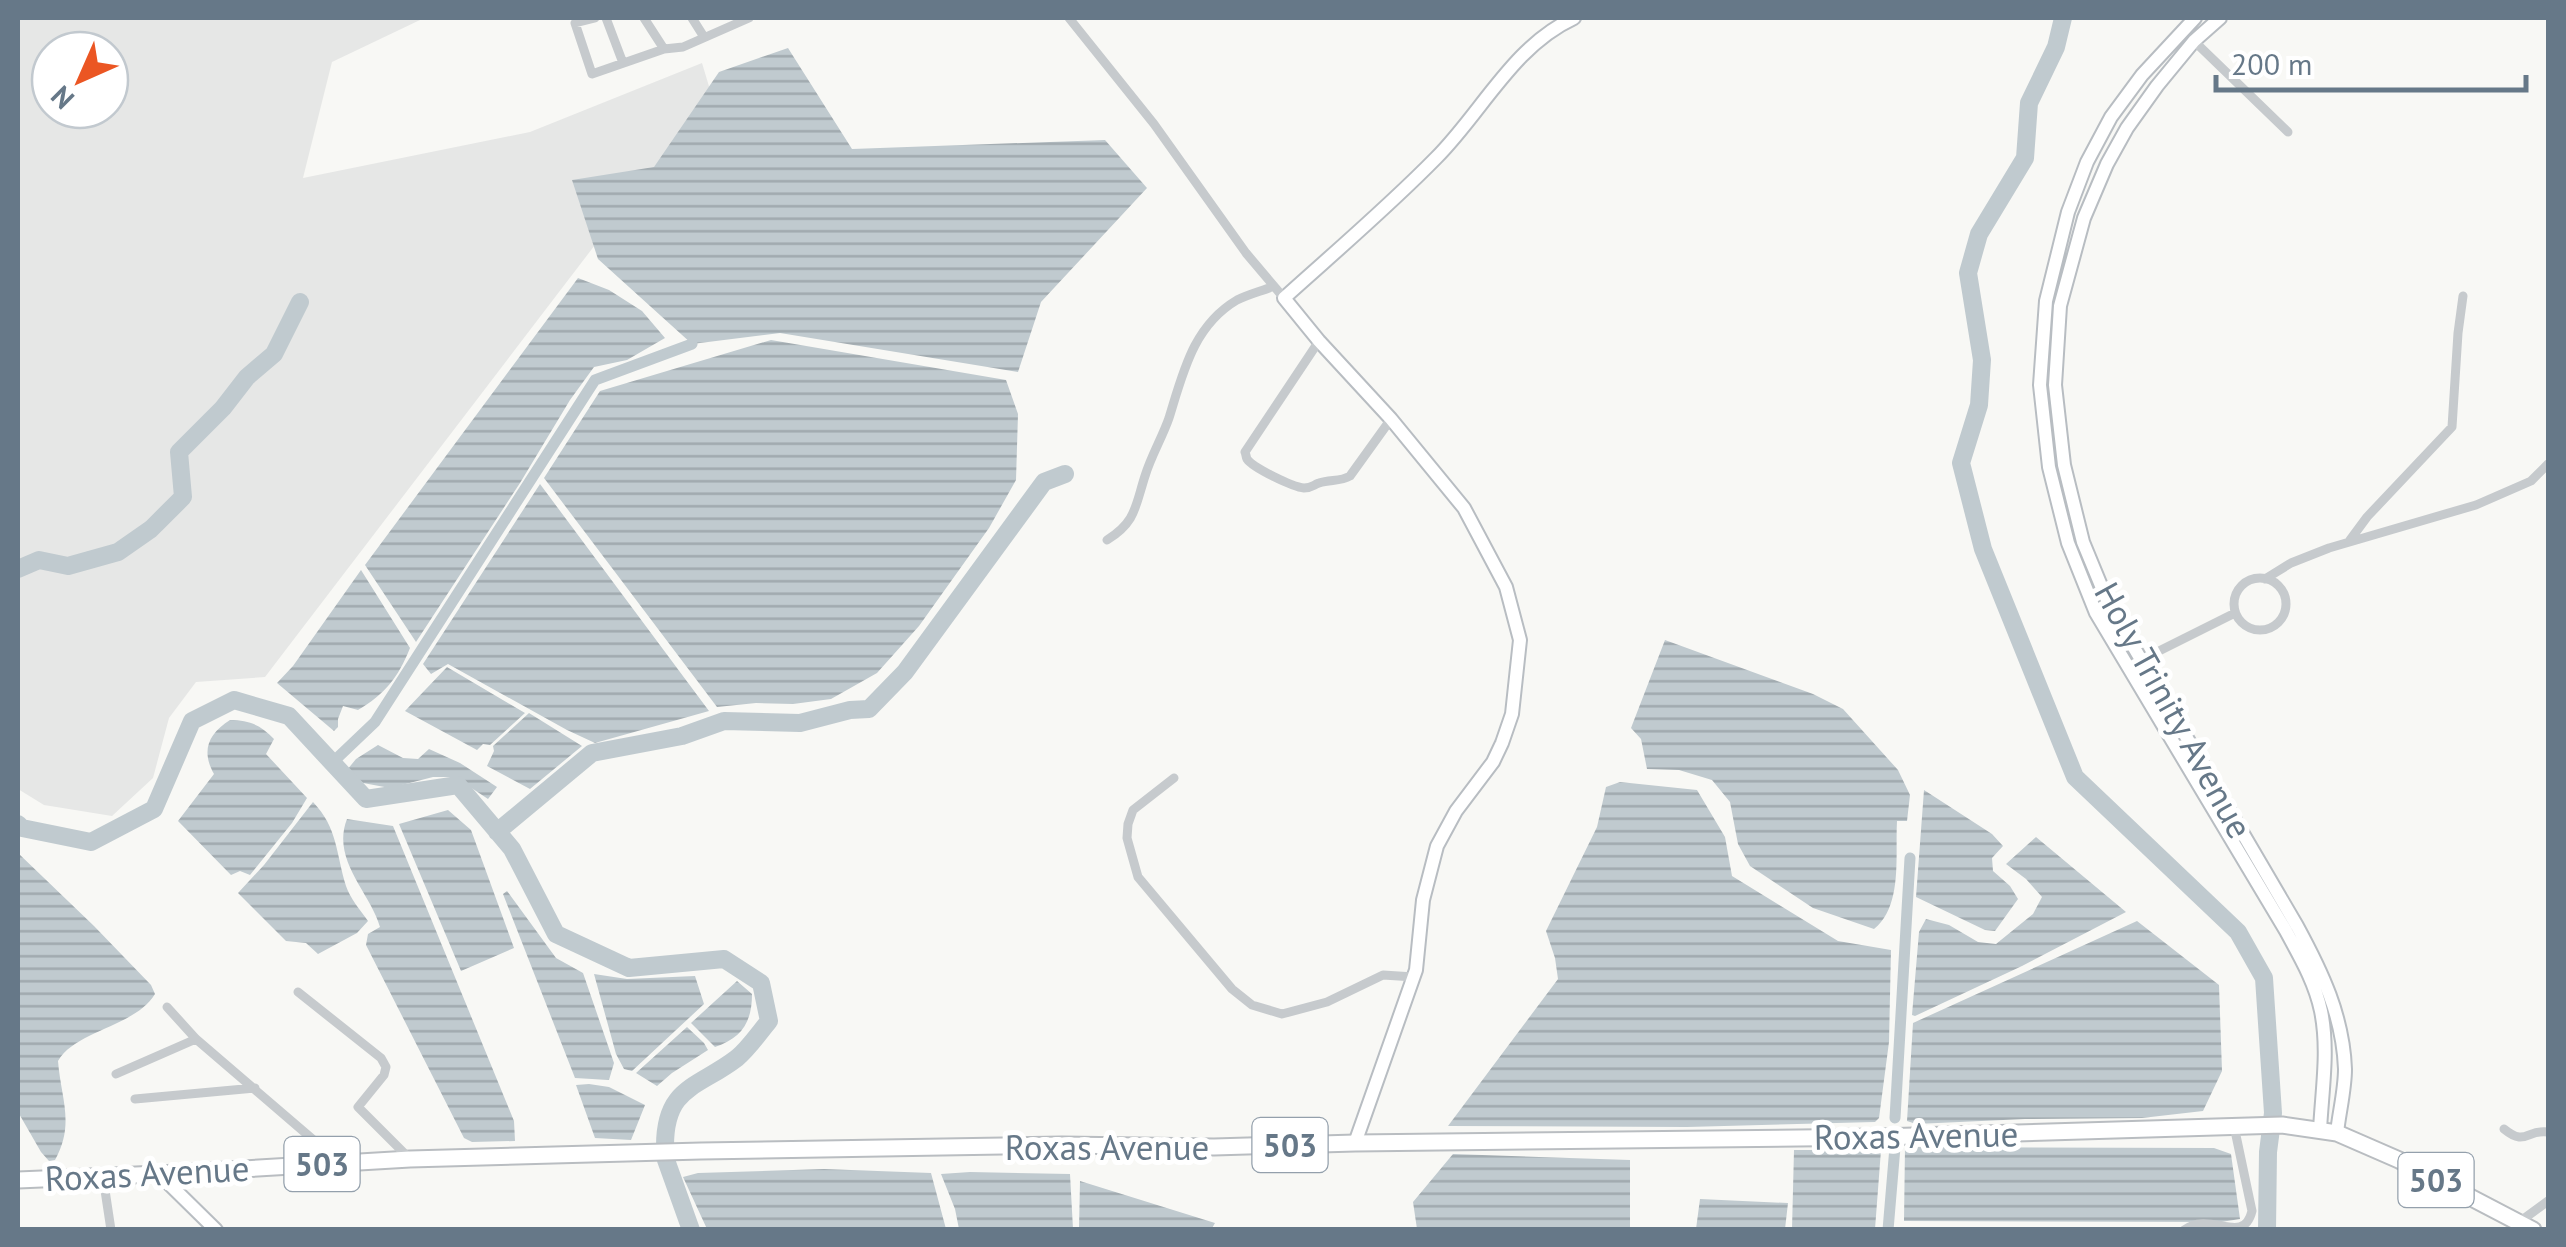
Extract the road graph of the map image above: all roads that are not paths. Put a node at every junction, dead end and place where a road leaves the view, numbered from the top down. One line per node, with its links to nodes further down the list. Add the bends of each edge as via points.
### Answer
1 (595, 18): 14 (street, via 575,23 592,74)
2 (606, 18): 14 (street)
3 (644, 18): 13 (street)
4 (692, 18): 11 (street)
5 (748, 18): 10 (street)
6 (1069, 18): 16 (street)
7 (1574, 18): 16 (main road, via 1540,38 1439,156)
8 (2195, 18): 25 (main road, Holy Trinity Avenue, via 2142,75 2087,162 2046,301 2040,385 2049,467 2068,543 2096,613)
9 (2220, 18): 12 (main road, Holy Trinity Avenue)
10 (736, 20): 11 (street)
11 (704, 36): 13 (street)
12 (2194, 41): 15 (street); 25 (main road, Holy Trinity Avenue, via 2127,128 2108,164 2084,218 2060,306 2055,385 2064,465 2083,542)
13 (664, 49): 14 (street)
14 (623, 62)
15 (2288, 132)
16 (1279, 292): 18 (main road); 21 (street, via 1240,298 1196,341 1131,521)
17 (2463, 296): 22 (street, via 2452,427)
18 (1318, 341): 19 (main road); 19 (street, via 1246,452 1251,464 1303,488 1343,480)
19 (1392, 418): 27 (main road, via 1464,508 1506,587 1520,640 1502,743 1447,826 1428,873)
20 (2548, 464): 22 (street, via 2531,480 2476,505)
21 (1107, 540)
22 (2348, 542): 23 (street)
23 (2265, 579): 24 (street, via 2238,589); 24 (street, via 2285,598 2276,625 2248,628)
24 (2235, 613): 25 (street)
25 (2134, 663): 30 (main road, Holy Trinity Avenue, via 2297,926); 31 (main road, Holy Trinity Avenue, via 2309,974)
26 (1174, 778): 27 (street, via 1133,810 1127,838 1138,877 1232,989 1252,1005 1282,1014 1383,976)
27 (1414, 977): 40 (main road)
28 (298, 992): 41 (street, via 381,1058 384,1075 358,1107)
29 (167, 1007): 32 (street)
30 (2336, 1010): 31 (main road); 38 (main road, Holy Trinity Avenue, via 2345,1070)
31 (2321, 1012): 38 (main road, Holy Trinity Avenue)
32 (196, 1039): 33 (street); 34 (street)
33 (116, 1074)
34 (255, 1088): 35 (street); 42 (street)
35 (136, 1099)
36 (2239, 1126): 38 (main road, Roxas Avenue / 503); 40 (main road, Roxas Avenue / 503); 50 (street, via 2250,1220 2236,1228 2208,1222)
37 (2504, 1128): 39 (street, via 2520,1138)
38 (2328, 1131): 47 (main road, Roxas Avenue / 503)
39 (2548, 1132)
40 (1355, 1143): 41 (main road, Roxas Avenue / 503)
41 (410, 1159): 42 (main road, Roxas Avenue / 503)
42 (340, 1163): 43 (main road, Roxas Avenue / 503)
43 (159, 1174): 44 (main road, Roxas Avenue / 503); 49 (main road)
44 (104, 1177): 45 (main road, Roxas Avenue / 503); 48 (street)
45 (18, 1180)
46 (2548, 1201): 47 (street)
47 (2526, 1226)
48 (111, 1230)
49 (216, 1230)
50 (2184, 1230)

